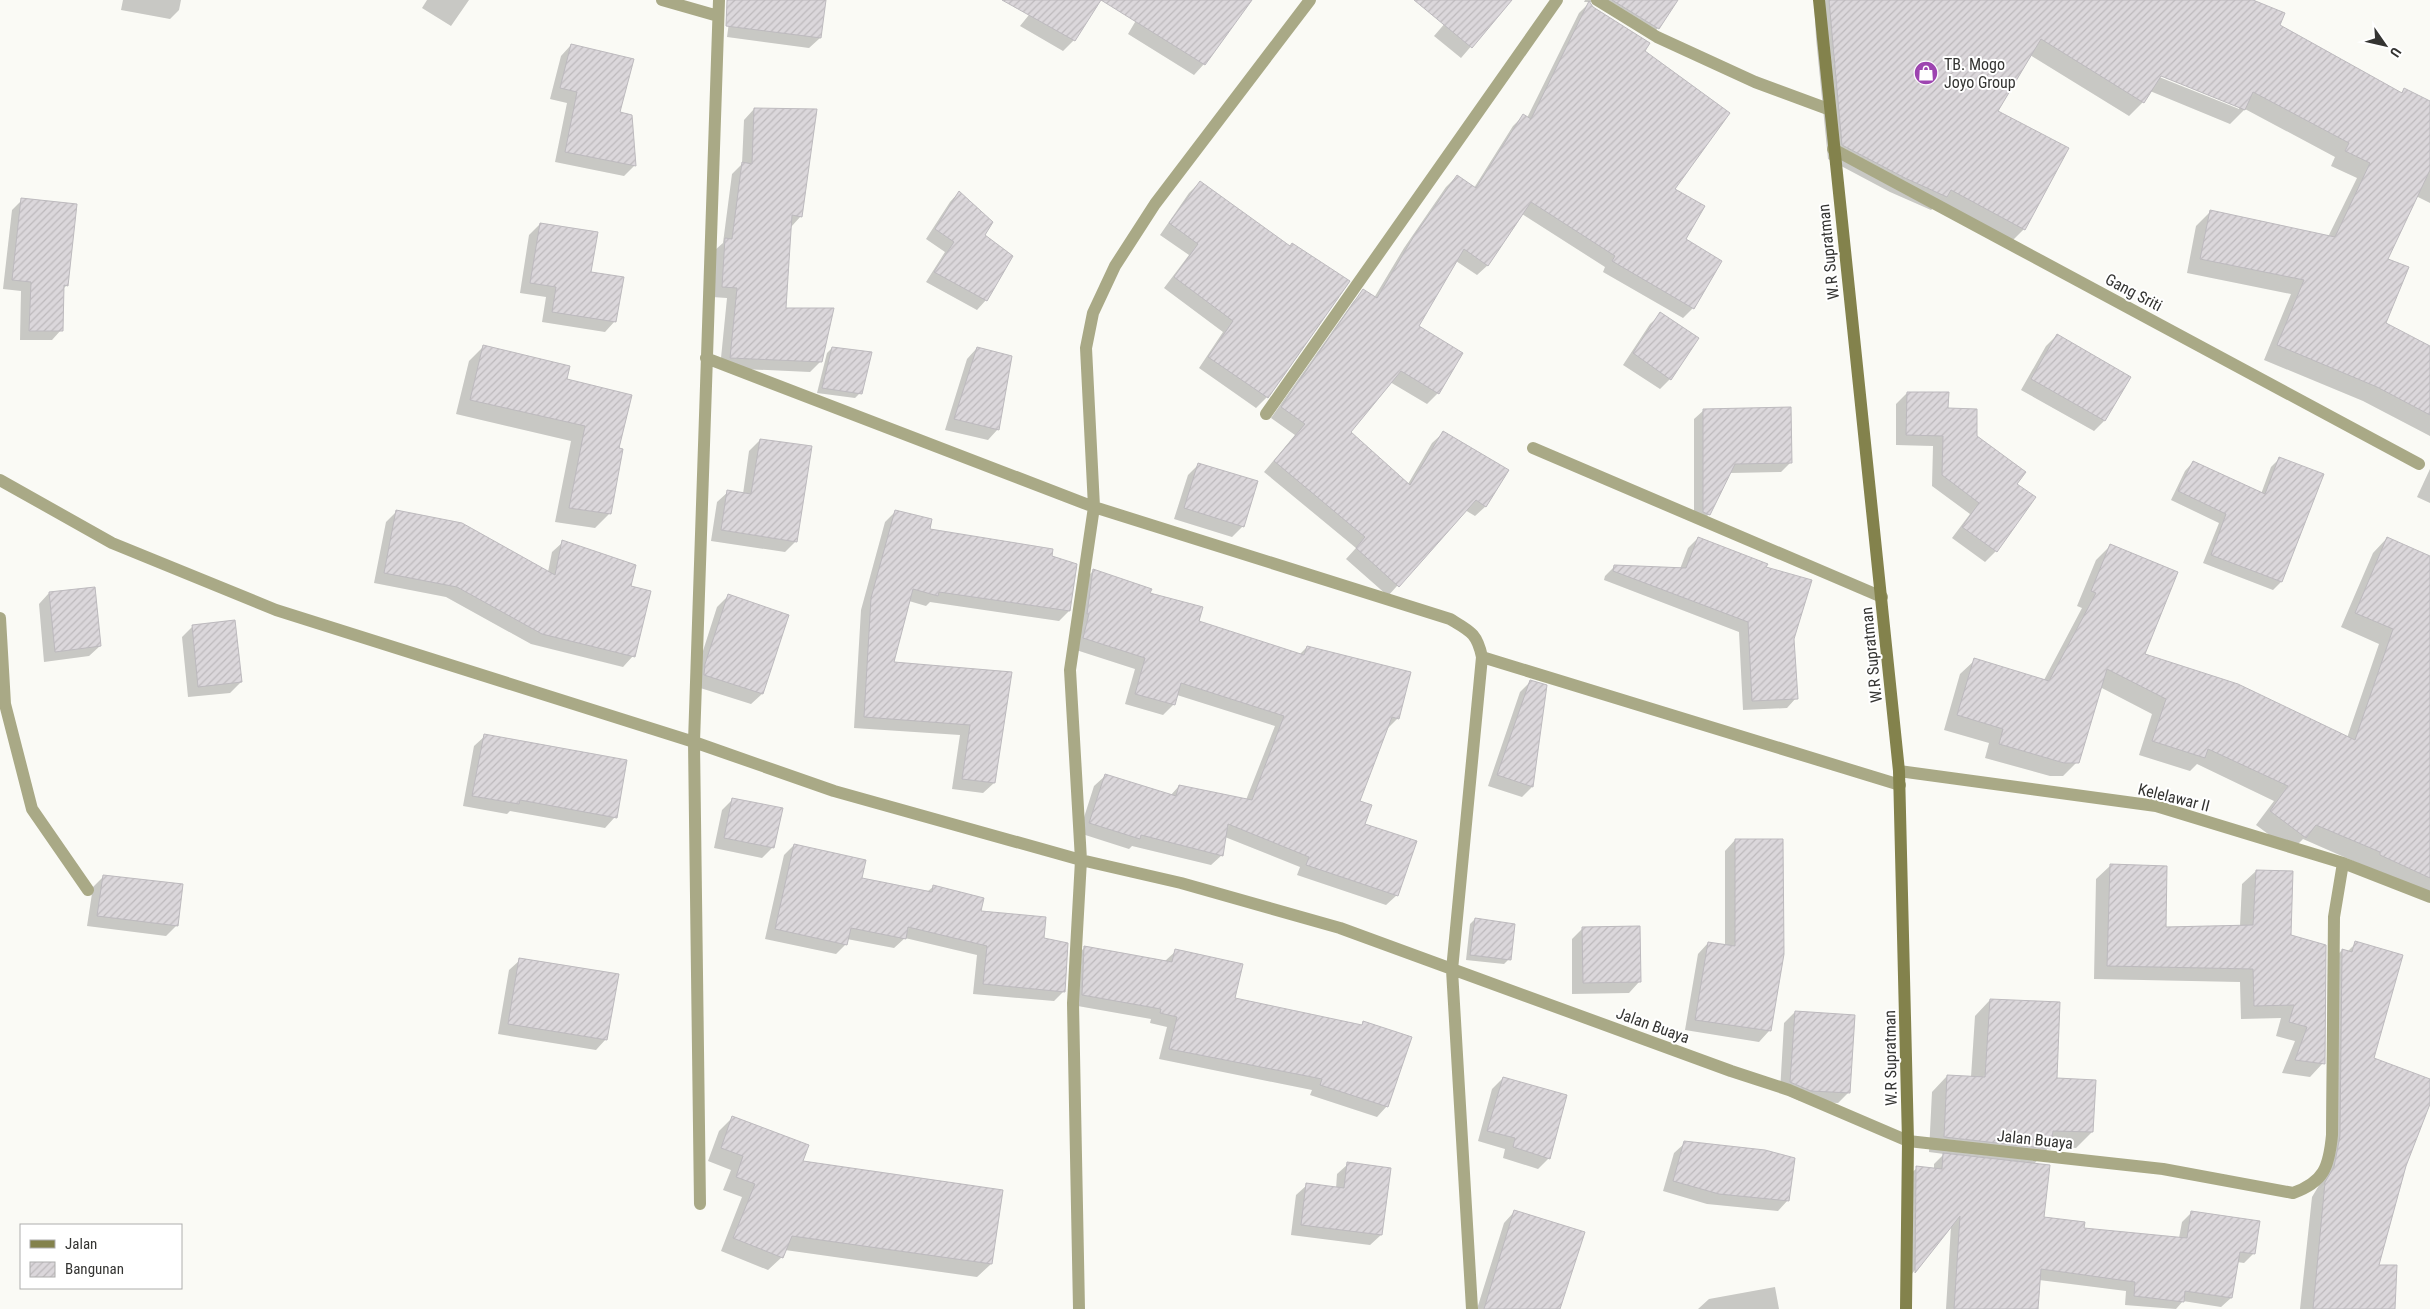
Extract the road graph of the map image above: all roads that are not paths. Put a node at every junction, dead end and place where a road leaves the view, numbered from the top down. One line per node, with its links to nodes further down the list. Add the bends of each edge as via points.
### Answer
1 (662, 0): 7 (street)
2 (719, 0): 7 (street)
3 (1310, 0): 15 (street, via 1155,204 1115,266 1093,313 1086,348)
4 (1557, 0): 11 (street)
5 (1597, 0): 8 (street, via 1657,37 1755,82)
6 (1819, 0): 8 (street, W.R Supratman)
7 (718, 16): 10 (street)
8 (1828, 109): 9 (street, W.R Supratman)
9 (1833, 149): 13 (street, Gang Sriti); 16 (street, W.R Supratman)
10 (706, 358): 15 (street); 19 (street)
11 (1266, 414)
12 (1533, 448): 16 (street)
13 (2419, 464)
14 (0, 480): 19 (street, Jalan Buaya, via 112,543 276,610)
15 (1094, 507): 18 (street, via 1450,619 1479,641); 22 (street, via 1070,670)
16 (1882, 597): 20 (street, W.R Supratman)
17 (0, 618): 24 (street, via 4,704 32,809)
18 (1482, 657): 21 (street); 26 (street)
19 (694, 742): 22 (street, Jalan Buaya, via 834,791); 28 (street)
20 (1900, 771): 21 (street, W.R Supratman); 23 (street, Kelelawar II, via 2156,806)
21 (1900, 786): 27 (street, W.R Supratman)
22 (1081, 860): 26 (street, Jalan Buaya, via 1181,883 1340,928); 29 (street, via 1073,1003)
23 (2343, 863): 25 (street, Kelelawar II); 27 (street, Jalan Buaya, via 2334,917 2330,1156 2311,1186 2293,1193 2163,1169)
24 (88, 890)
25 (2430, 897)
26 (1452, 970): 27 (street, Jalan Buaya, via 1790,1090); 30 (street)
27 (1908, 1141): 31 (street, W.R Supratman)
28 (700, 1204)
29 (1079, 1309)
30 (1472, 1309)
31 (1906, 1309)

